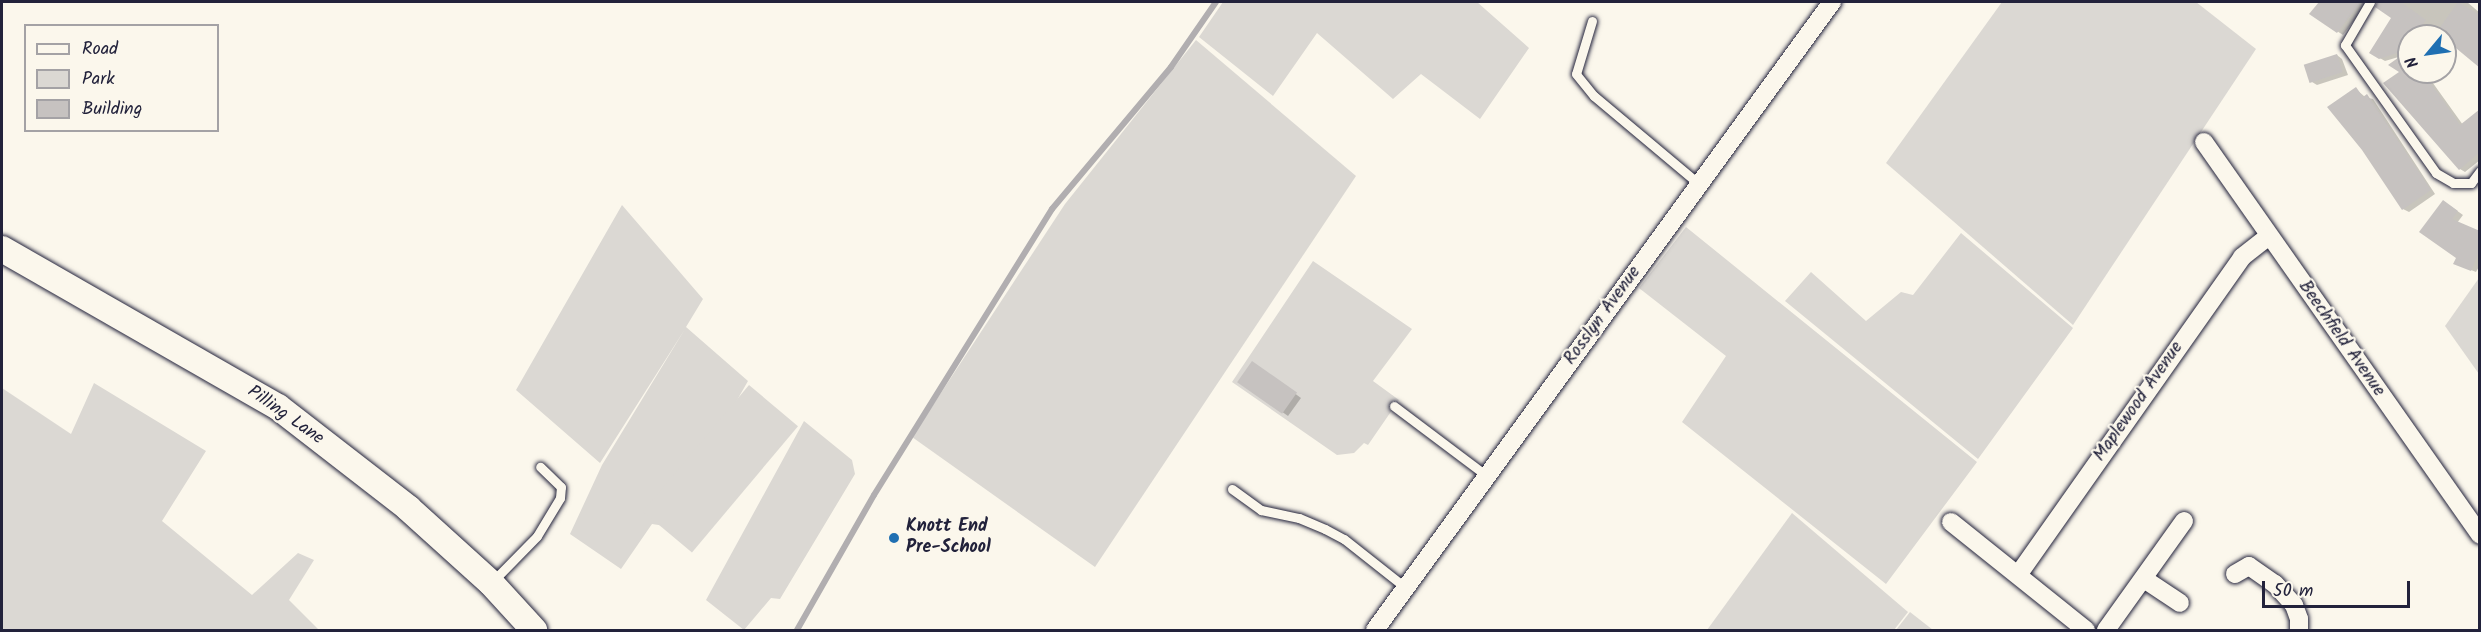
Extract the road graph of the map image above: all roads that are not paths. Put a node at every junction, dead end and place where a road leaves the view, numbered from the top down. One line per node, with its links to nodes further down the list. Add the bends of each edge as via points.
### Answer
1 (1832, 2): 6 (street, Rosslyn Avenue)
2 (2370, 2): 5 (lane, via 2345,45 2436,174 2453,183 2471,183)
3 (1592, 21): 6 (lane, via 1576,74 1594,96)
4 (2204, 142): 7 (street, Beechfield Avenue)
5 (2480, 171)
6 (1699, 184): 11 (street, Rosslyn Avenue)
7 (2268, 237): 15 (street, Beechfield Avenue); 17 (street, Maplewood Avenue, via 2242,257)
8 (2, 249): 19 (street, Pilling Lane, via 278,407 408,508)
9 (1394, 406): 11 (lane)
10 (540, 467): 19 (lane, via 561,487 560,498 537,536)
11 (1487, 476): 20 (street, Rosslyn Avenue)
12 (1232, 489): 20 (lane, via 1261,510 1299,518 1344,539)
13 (2184, 521): 18 (street)
14 (1951, 522): 17 (street)
15 (2480, 535)
16 (2235, 574): 26 (street, via 2249,566 2275,584 2294,605)
17 (2018, 575): 24 (street)
18 (2144, 579): 21 (street); 25 (street)
19 (490, 583): 22 (street, Pilling Lane)
20 (1406, 588): 23 (street, Rosslyn Avenue)
21 (2180, 603)
22 (534, 630)
23 (1375, 630)
24 (2086, 630)
25 (2106, 630)
26 (2298, 630)

